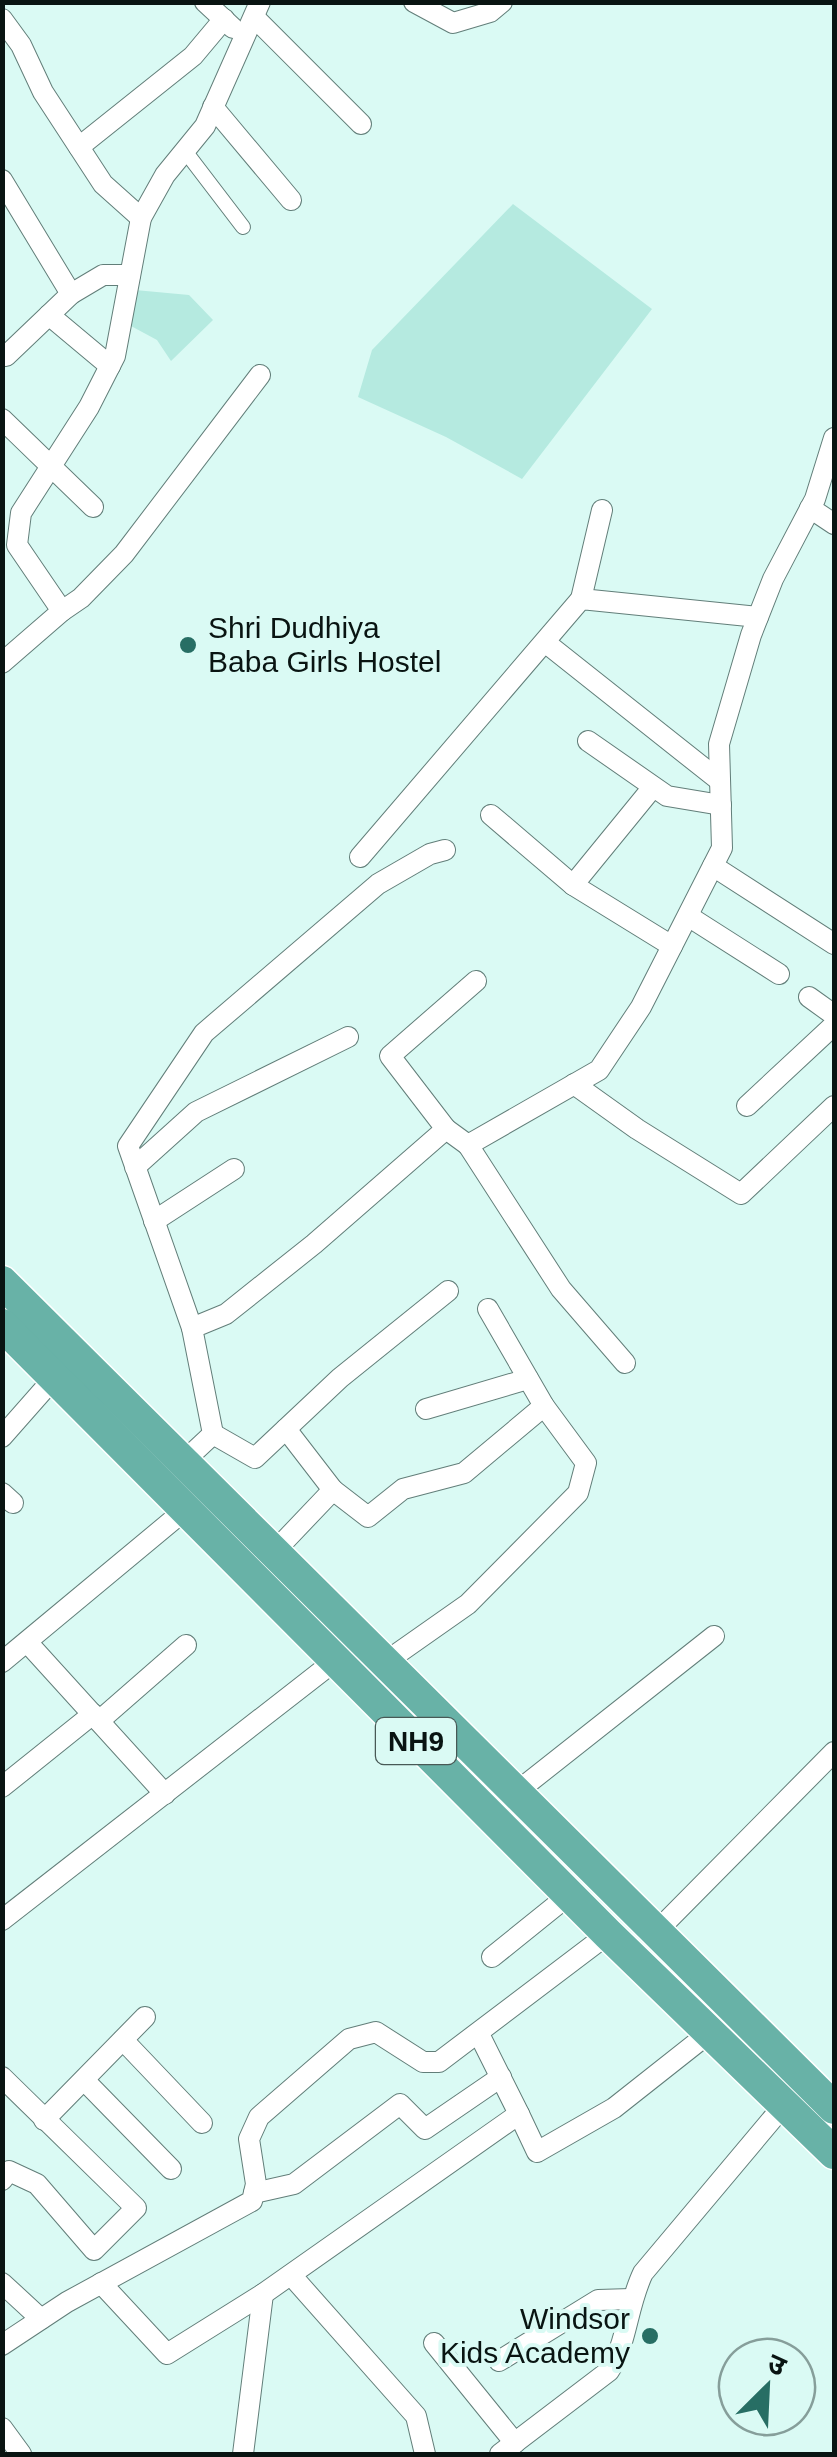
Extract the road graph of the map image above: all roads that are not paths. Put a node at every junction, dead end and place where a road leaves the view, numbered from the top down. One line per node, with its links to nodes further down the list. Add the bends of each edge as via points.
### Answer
1 (205, 2): 5 (street)
2 (414, 2): 3 (street, via 453,23)
3 (502, 2)
4 (257, 10): 7 (street); 10 (street)
5 (224, 19): 7 (street); 11 (street, via 193,56)
6 (2, 20): 8 (street)
7 (245, 39): 9 (street)
8 (12, 50): 11 (street)
9 (213, 107): 12 (street); 14 (street)
10 (361, 124)
11 (79, 147): 15 (street, via 102,184)
12 (184, 150): 15 (street); 16 (street)
13 (2, 180): 18 (street)
14 (291, 200)
15 (141, 218): 17 (street)
16 (243, 227)
17 (130, 275): 18 (street, via 103,275); 21 (street)
18 (72, 294): 19 (street)
19 (49, 316): 20 (street); 21 (street)
20 (6, 356)
21 (110, 366): 25 (street)
22 (260, 376): 32 (street, via 124,554)
23 (2, 420): 25 (street)
24 (834, 438): 27 (street)
25 (50, 467): 26 (street); 30 (street)
26 (93, 507)
27 (810, 508): 29 (street); 33 (street)
28 (602, 510): 31 (street)
29 (834, 524)
30 (10, 536): 32 (street)
31 (581, 599): 33 (street); 34 (street)
32 (62, 611): 35 (street)
33 (758, 617): 37 (street, via 719,744)
34 (546, 643): 37 (street); 42 (street)
35 (2, 663)
36 (588, 742): 38 (street)
37 (720, 781): 39 (street)
38 (654, 787): 39 (street, via 666,796); 44 (street)
39 (721, 804): 43 (street, via 722,848)
40 (491, 815): 44 (street)
41 (446, 850): 59 (street, via 378,884 204,1032 128,1146)
42 (360, 857)
43 (713, 866): 45 (street); 46 (street)
44 (572, 885): 47 (street)
45 (688, 916): 47 (street); 48 (street)
46 (834, 944)
47 (672, 946): 54 (street, via 599,1070)
48 (778, 974)
49 (476, 981): 57 (street, via 390,1056)
50 (809, 997): 51 (street)
51 (834, 1015)
52 (834, 1024): 55 (street)
53 (348, 1037): 59 (street, via 196,1112)
54 (574, 1084): 56 (street, via 741,1194); 58 (street)
55 (746, 1106)
56 (834, 1106)
57 (446, 1129): 58 (street); 66 (street, via 226,1314)
58 (468, 1145): 67 (street, via 561,1289)
59 (135, 1167): 61 (street)
60 (234, 1169): 61 (street)
61 (154, 1222): 66 (street)
62 (2, 1282): 75 (highway, NH9)
63 (448, 1291): 72 (street)
64 (488, 1309): 69 (street)
65 (2, 1326): 68 (highway, NH9)
66 (192, 1328): 73 (street)
67 (625, 1363)
68 (54, 1378): 74 (street); 77 (highway, NH9)
69 (528, 1379): 70 (street); 71 (street)
70 (544, 1406): 76 (street, via 464,1473 403,1490 368,1517); 84 (street, via 586,1464 578,1494 468,1604)
71 (426, 1409)
72 (286, 1429): 73 (street, via 255,1458); 76 (street)
73 (213, 1434): 75 (street)
74 (2, 1437)
75 (182, 1463): 78 (highway, NH9)
76 (333, 1490): 78 (street)
77 (186, 1510): 80 (street); 82 (highway, NH9)
78 (273, 1554): 84 (highway, NH9)
79 (714, 1636): 89 (street)
80 (28, 1642): 83 (street); 85 (street)
81 (186, 1644): 85 (street)
82 (336, 1660): 88 (street); 90 (highway, NH9)
83 (2, 1662)
84 (384, 1663): 89 (highway, NH9)
85 (96, 1718): 87 (street); 88 (street)
86 (834, 1752): 92 (street)
87 (2, 1787)
88 (165, 1794): 91 (street)
89 (514, 1794): 92 (highway, NH9)
90 (569, 1896): 93 (highway, NH9); 94 (street)
91 (2, 1920)
92 (655, 1933): 103 (highway, NH9)
93 (608, 1934): 96 (highway, NH9); 97 (street)
94 (492, 1957)
95 (145, 2017): 98 (street)
96 (709, 2033): 102 (highway, NH9); 104 (street, via 614,2108 536,2152)
97 (479, 2034): 100 (street); 110 (street, via 439,2062 423,2062 376,2032 349,2039 260,2117 249,2139)
98 (123, 2040): 101 (street); 106 (street)
99 (2, 2077): 105 (street)
100 (501, 2077): 104 (street); 110 (street, via 424,2129 400,2104 294,2184)
101 (84, 2080): 105 (street); 108 (street)
102 (784, 2105): 107 (highway, NH9); 115 (street, via 643,2274)
103 (834, 2108)
104 (520, 2114): 111 (street)
105 (44, 2120): 109 (street, via 136,2208 94,2250 37,2184 9,2171)
106 (202, 2123)
107 (834, 2153)
108 (171, 2170)
109 (2, 2180)
110 (254, 2193): 113 (street, via 252,2201)
111 (291, 2274): 114 (street); 124 (street, via 416,2416)
112 (2, 2283): 116 (street)
113 (102, 2283): 114 (street, via 167,2354); 116 (street)
114 (262, 2294): 123 (street)
115 (630, 2300): 119 (street, via 598,2300); 121 (street, via 609,2371)
116 (41, 2319): 118 (street)
117 (434, 2343): 121 (street)
118 (2, 2345)
119 (499, 2361)
120 (2, 2428): 122 (street)
121 (507, 2449)
122 (21, 2454)
123 (244, 2454)
124 (425, 2454)

